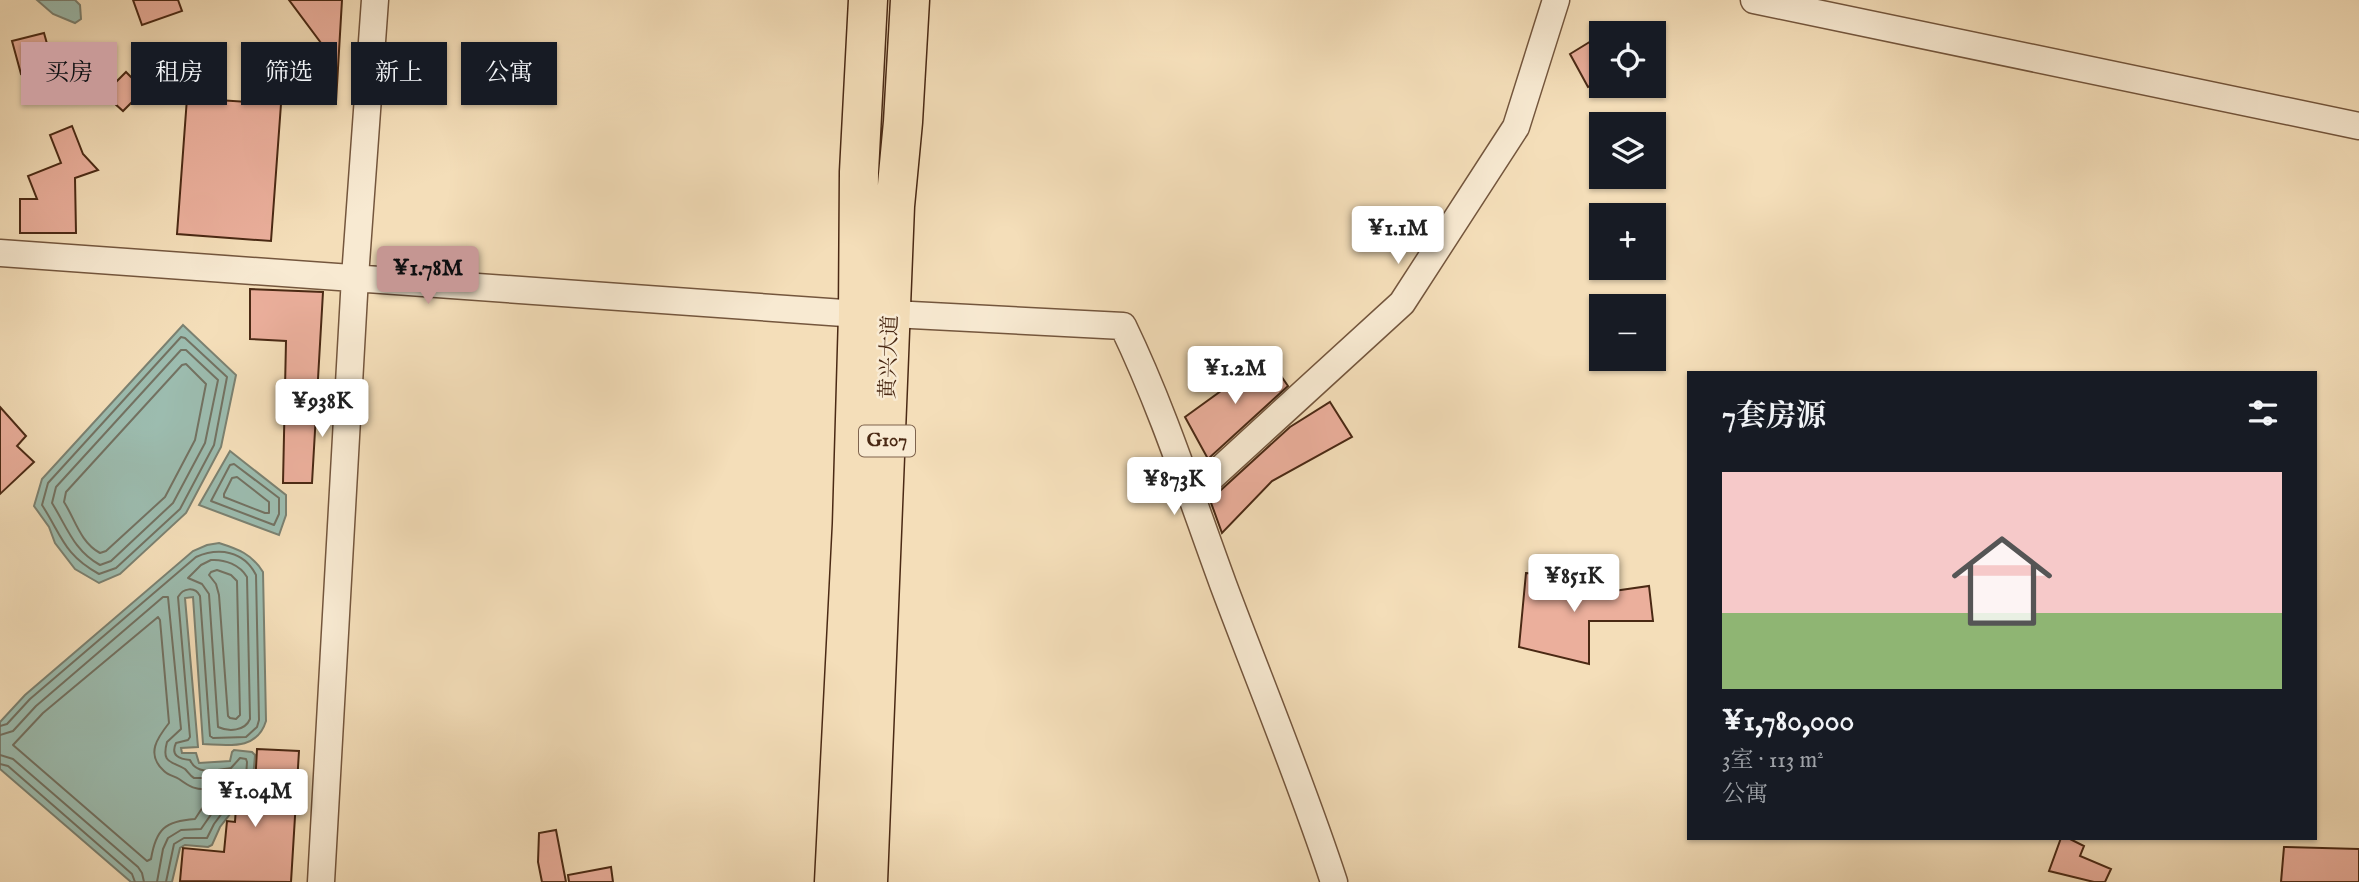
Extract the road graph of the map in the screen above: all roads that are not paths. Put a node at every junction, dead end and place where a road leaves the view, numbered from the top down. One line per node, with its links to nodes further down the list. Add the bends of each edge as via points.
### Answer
1 (375, 0): 8 (street)
2 (868, 0): 9 (highway, 黄兴大道 / G107, via 859,172)
3 (911, 0): 9 (highway, 黄兴大道 / G107, via 895,206)
4 (1556, 0): 10 (street, via 1516,127 1402,303)
5 (1754, 0): 6 (street)
6 (2359, 126)
7 (0, 253): 8 (street)
8 (355, 277): 9 (street); 11 (street)
9 (875, 314): 10 (street, via 1123,326 1149,381); 12 (highway, 黄兴大道 / G107, via 852,524); 13 (highway, 黄兴大道 / G107)
10 (1191, 496): 14 (street)
11 (321, 882)
12 (834, 882)
13 (868, 882)
14 (1334, 882)

